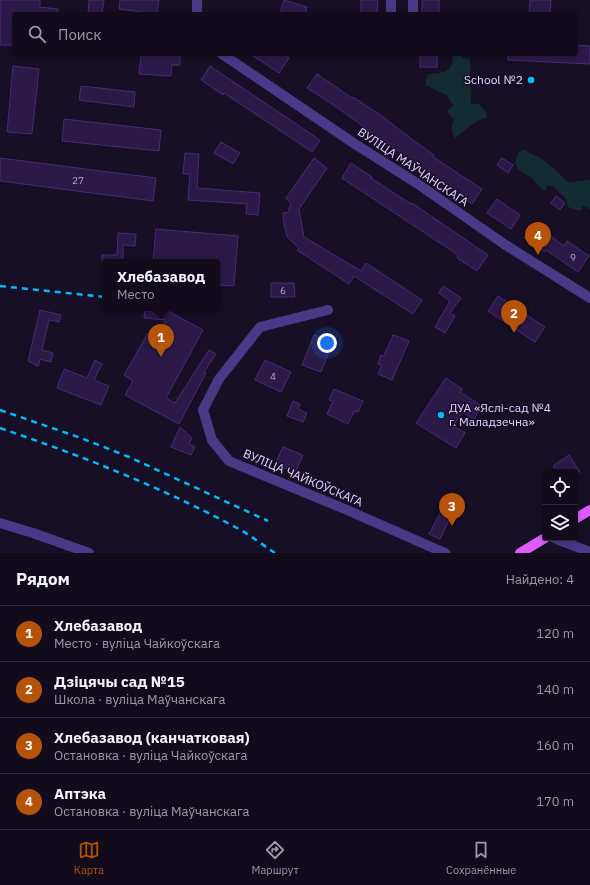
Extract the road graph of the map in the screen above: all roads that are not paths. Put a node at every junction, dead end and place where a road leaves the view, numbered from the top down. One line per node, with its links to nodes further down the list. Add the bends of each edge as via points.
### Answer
1 (197, 0): 4 (street)
2 (391, 0): 5 (street)
3 (413, 0): 6 (street)
4 (197, 12)
5 (390, 12)
6 (412, 12)
7 (225, 56): 8 (street, ВУЛІЦА МАЎЧАНСКАГА, via 504,244)
8 (590, 298)
9 (328, 310): 17 (street, ВУЛІЦА ЧАЙКОЎСКАГА, via 260,327 218,379 203,410 212,440 228,461)
10 (590, 510): 11 (main road)
11 (578, 517)
12 (0, 523): 16 (street)
13 (542, 540): 18 (main road)
14 (562, 541): 15 (street)
15 (590, 552)
16 (89, 553)
17 (445, 553)
18 (520, 553)

